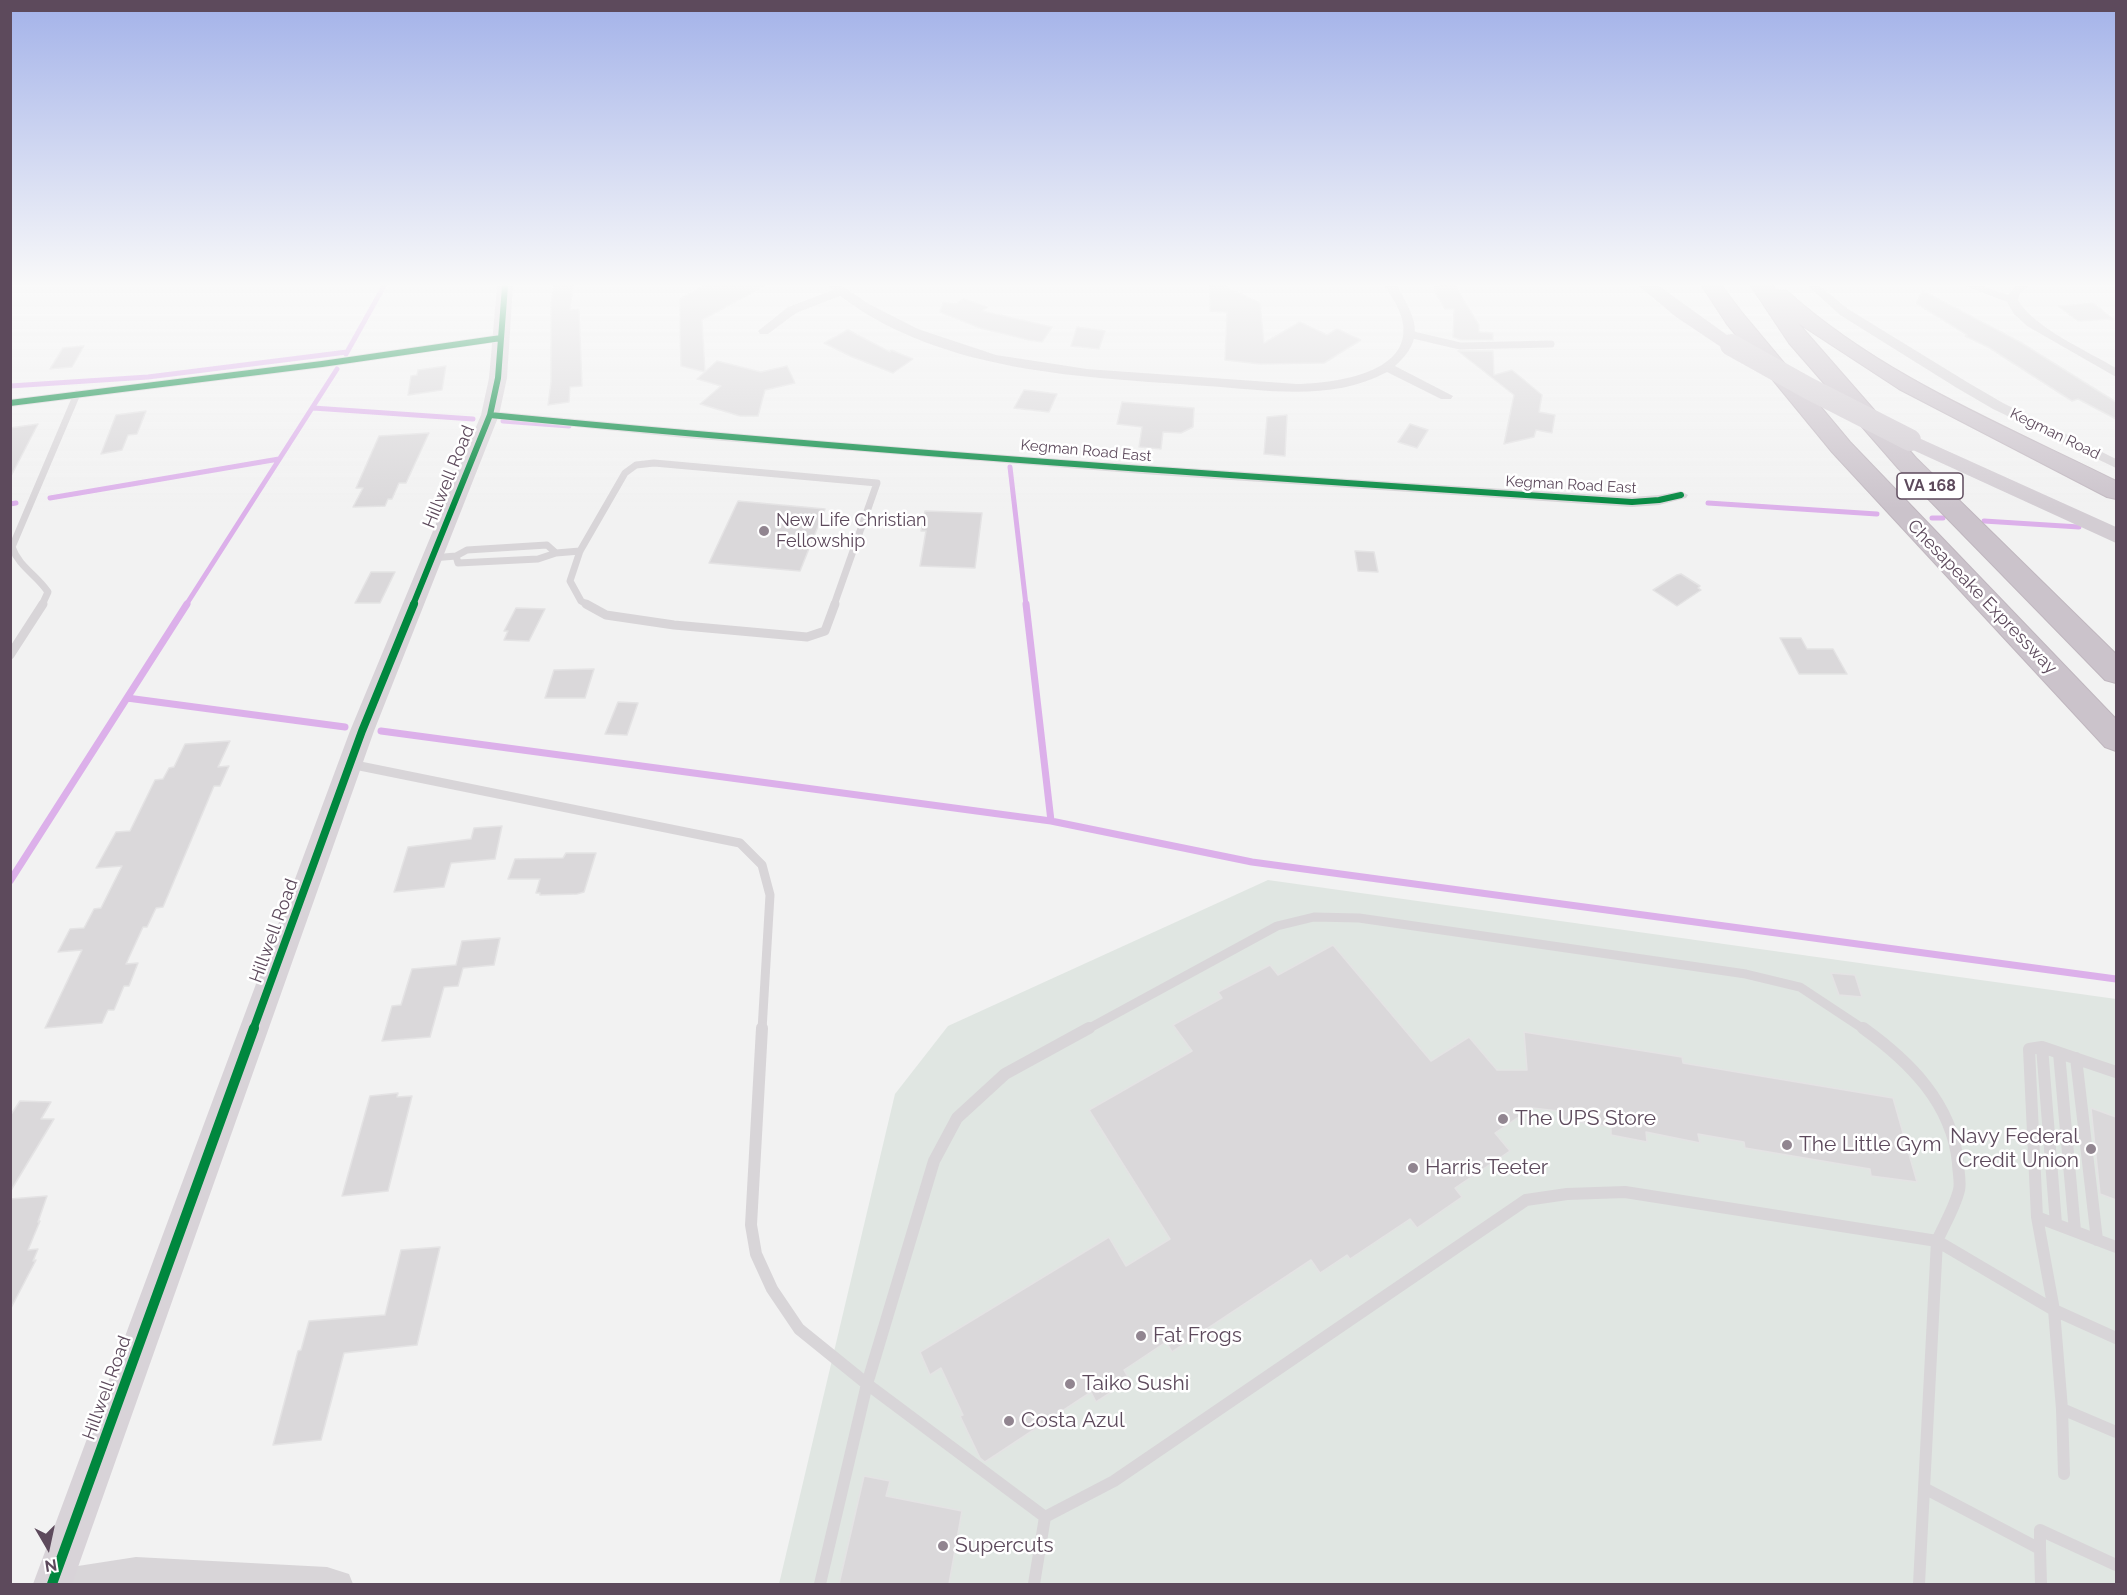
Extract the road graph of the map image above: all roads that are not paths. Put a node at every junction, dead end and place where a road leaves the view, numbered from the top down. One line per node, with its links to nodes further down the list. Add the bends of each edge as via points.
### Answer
1 (347, 360): 13 (street)
2 (499, 360): 16 (street, Hillwell Road)
3 (1011, 360): 11 (street, via 1072,371 1305,388 1346,383)
4 (1394, 360): 11 (street)
5 (1759, 360): 20 (main road, bridge, via 1910,440)
6 (1770, 360): 26 (highway, Chesapeake Expressway / VA 168, via 1841,447)
7 (1817, 360): 25 (highway, VA 168, via 1907,463)
8 (1868, 360): 18 (highway)
9 (1922, 360): 17 (street, Kegman Road, via 1998,406)
10 (2095, 360): 12 (street)
11 (1386, 367): 14 (street)
12 (2116, 373)
13 (77, 394): 15 (street); 24 (lane, via 12,547 15,560 25,572 42,580 48,592)
14 (1446, 396)
15 (10, 403)
16 (490, 415): 19 (street, Kegman Road East, via 1376,487 1632,502); 23 (street, Hillwell Road)
17 (2116, 464)
18 (2116, 491)
19 (1681, 495)
20 (2116, 536)
21 (580, 551): 21 (lane, via 570,581 581,601 606,615 807,638 825,631 877,483 654,463 636,465 625,473); 22 (lane)
22 (556, 553): 23 (lane, via 538,559 458,563); 23 (lane, via 548,545 467,550)
23 (444, 557): 27 (street, Hillwell Road)
24 (10, 654)
25 (2116, 672)
26 (2116, 739)
27 (350, 764): 40 (lane, via 740,843 758,855 768,874 770,895 752,1191 751,1226 756,1254 772,1289 799,1329); 48 (street, Hillwell Road)
28 (2042, 1047): 29 (lane); 32 (lane, via 2030,1049); 33 (lane)
29 (2059, 1053): 30 (lane); 34 (lane)
30 (2076, 1058): 31 (lane); 35 (lane)
31 (2116, 1072)
32 (2037, 1217): 33 (lane); 38 (lane)
33 (2056, 1224): 34 (lane)
34 (2075, 1231): 35 (lane)
35 (2097, 1239): 37 (lane)
36 (1937, 1241): 38 (lane); 40 (lane, via 1960,1189 1956,1144 1940,1106 1918,1075 1889,1047 1800,987 1746,974 1383,921 1314,917 1277,926 1005,1074 957,1118 934,1161); 44 (lane); 45 (lane, via 1625,1191 1526,1200 1114,1481)
37 (2116, 1247)
38 (2054, 1311): 39 (lane); 41 (lane)
39 (2116, 1338)
40 (867, 1384): 45 (lane); 50 (lane)
41 (2062, 1409): 42 (lane); 43 (lane)
42 (2116, 1432)
43 (2064, 1474)
44 (1924, 1488): 46 (lane); 52 (lane)
45 (1045, 1518): 51 (lane)
46 (2040, 1549): 47 (lane, via 2040,1530); 53 (lane)
47 (2116, 1565)
48 (52, 1584): 49 (street, via 135,1571)
49 (339, 1584)
50 (820, 1584)
51 (1034, 1584)
52 (1919, 1584)
53 (2041, 1584)

